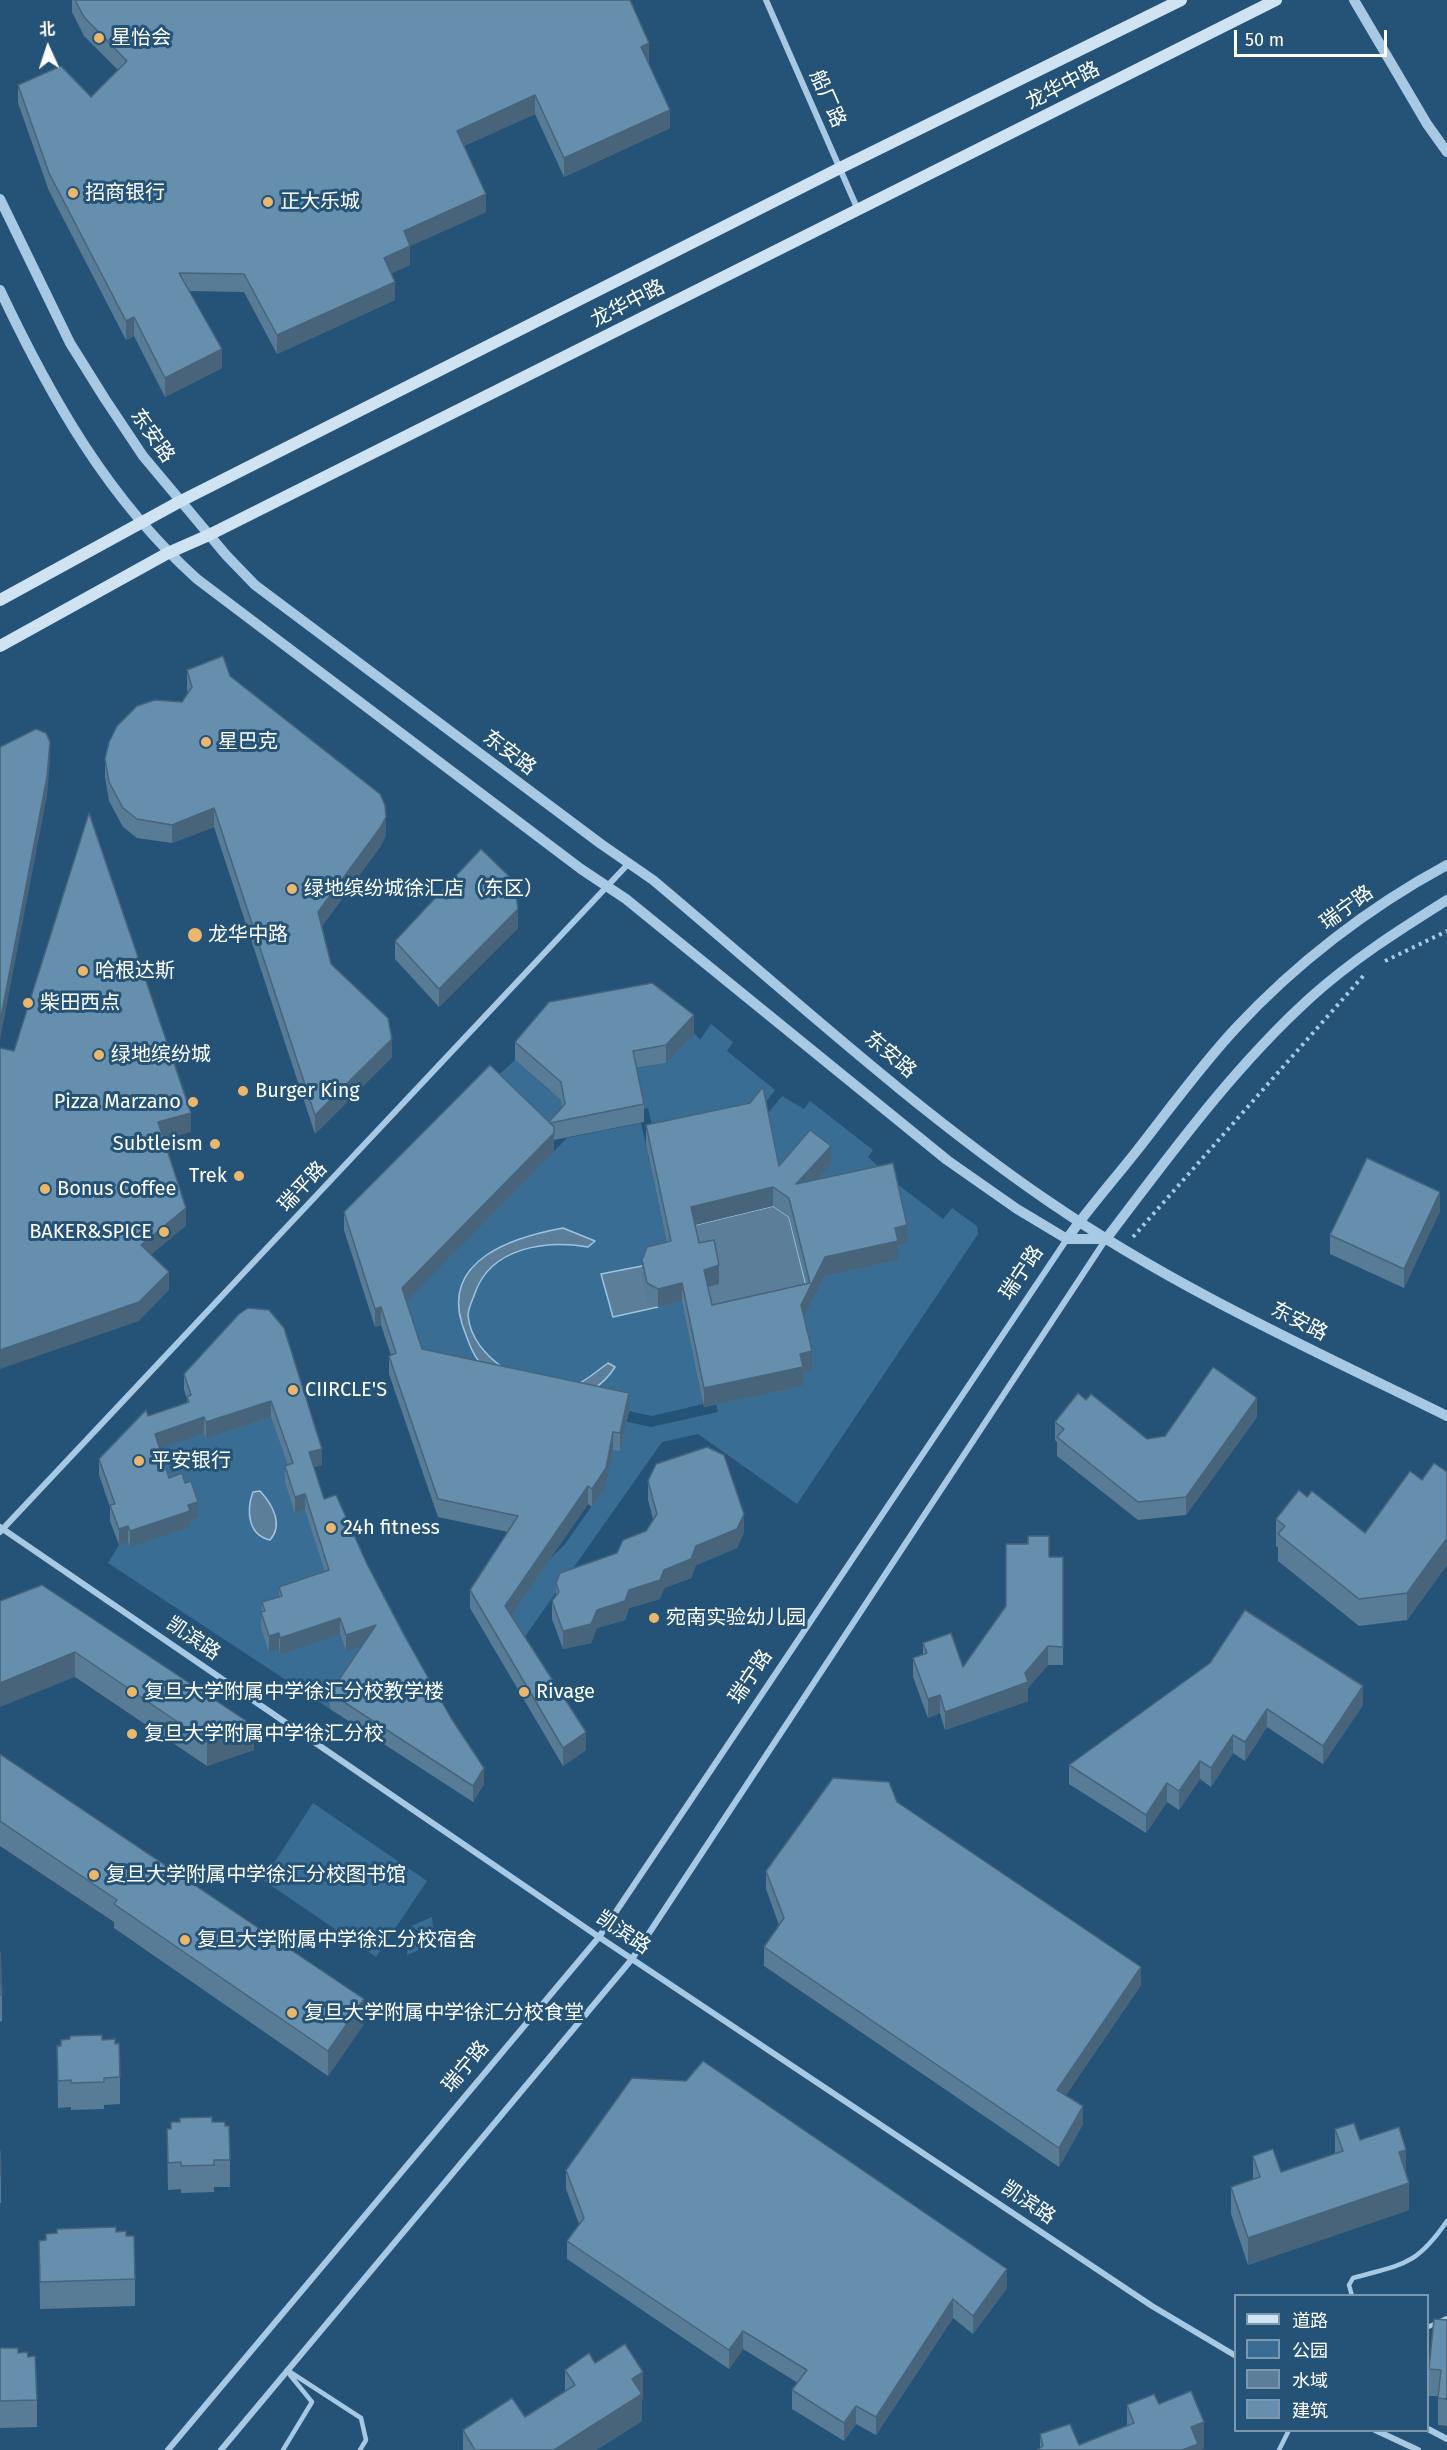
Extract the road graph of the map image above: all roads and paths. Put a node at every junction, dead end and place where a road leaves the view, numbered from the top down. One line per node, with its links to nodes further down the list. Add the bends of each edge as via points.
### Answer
1 (766, 0): 6 (street, 船厂路)
2 (1181, 0): 6 (main road, 龙华中路)
3 (1276, 0): 8 (main road, 龙华中路)
4 (1354, 0): 5 (street)
5 (1447, 152)
6 (840, 168): 8 (street, 船厂路); 10 (main road, 龙华中路)
7 (0, 199): 10 (street, 东安路, via 70,344 143,456)
8 (858, 210): 12 (main road, 龙华中路)
9 (0, 290): 11 (street, via 69,423 100,472)
10 (179, 502): 11 (main road, 龙华中路); 12 (street, 东安路)
11 (141, 524): 13 (street); 14 (main road, 龙华中路)
12 (209, 535): 13 (main road, 龙华中路); 16 (street, 东安路, via 255,585)
13 (168, 553): 15 (main road, 龙华中路); 18 (street, via 226,602)
14 (0, 600)
15 (0, 646)
16 (629, 863): 18 (street, 瑞平路); 23 (street, 东安路, via 952,1131)
17 (1447, 865): 23 (street, 瑞宁路, via 1386,901 1290,975 1187,1085)
18 (609, 887): 24 (street, via 947,1160); 28 (street, 瑞平路)
19 (1447, 900): 25 (street, via 1356,960 1302,1006 1208,1106)
20 (1447, 931): 21 (path)
21 (1383, 961)
22 (1372, 966): 26 (path)
23 (1080, 1221): 24 (street, 瑞宁路); 25 (street, 东安路)
24 (1066, 1239): 25 (street); 29 (street, 瑞宁路)
25 (1106, 1239): 26 (street, 东安路); 30 (street)
26 (1123, 1249): 27 (street, 东安路, via 1269,1328)
27 (1447, 1416)
28 (1, 1529): 29 (street, 凯滨路)
29 (599, 1937): 30 (street, 凯滨路); 41 (street, 瑞宁路)
30 (632, 1959): 35 (street, 凯滨路, via 1152,2306); 36 (street)
31 (1447, 2221): 32 (lane, via 1429,2247 1408,2263 1353,2278 1348,2285)
32 (1352, 2294)
33 (1447, 2318): 34 (lane)
34 (1429, 2327)
35 (1234, 2355)
36 (287, 2370): 42 (street); 43 (lane, via 312,2402); 44 (lane, via 361,2418 366,2440)
37 (1429, 2430): 40 (street)
38 (1288, 2432): 45 (lane)
39 (1379, 2432): 46 (street)
40 (1447, 2439)
41 (168, 2450)
42 (222, 2450)
43 (284, 2450)
44 (360, 2450)
45 (1279, 2450)
46 (1418, 2450)

